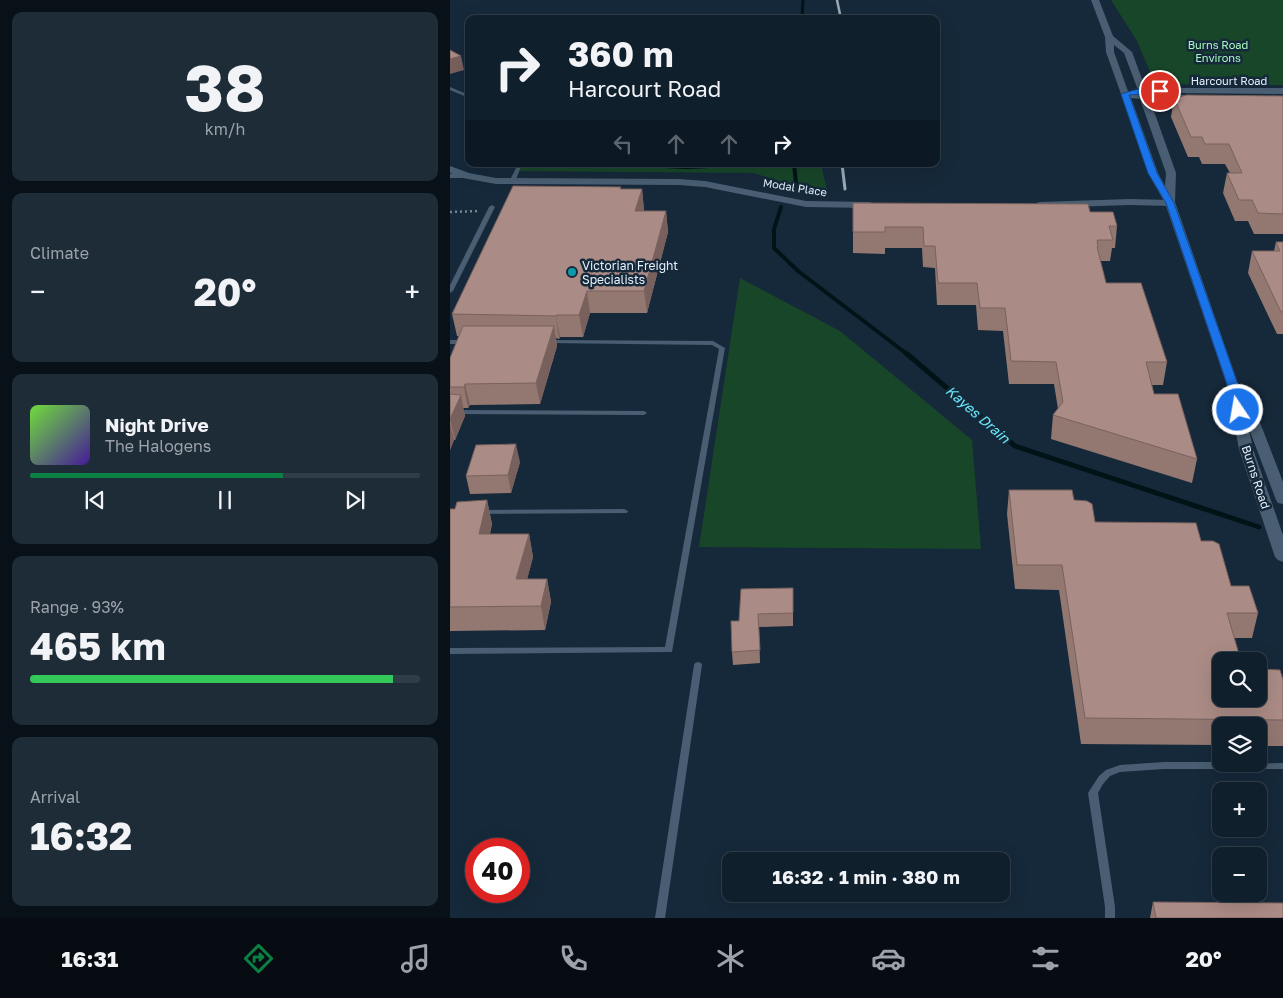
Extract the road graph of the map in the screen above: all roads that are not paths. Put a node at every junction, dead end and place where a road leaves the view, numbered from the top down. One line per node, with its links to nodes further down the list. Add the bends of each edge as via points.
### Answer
1 (1095, 0): 2 (street, Burns Road)
2 (1109, 36): 5 (street, Burns Road, via 1110,52); 6 (street, via 1128,52)
3 (450, 88): 7 (lane)
4 (1283, 91): 6 (street, Harcourt Road)
5 (1125, 94): 6 (street, Harcourt Road); 14 (street, Burns Road, via 1153,173)
6 (1143, 94): 8 (street, Harcourt Road); 14 (street, Burns Road, via 1172,173)
7 (465, 95)
8 (1283, 98)
9 (519, 167): 13 (lane)
10 (450, 170): 12 (street, Modal Place)
11 (450, 176): 12 (lane)
12 (466, 176): 13 (street, Modal Place)
13 (512, 182): 15 (street, Modal Place, via 679,182 806,204)
14 (1170, 203): 16 (street); 22 (street, Burns Road)
15 (885, 205)
16 (1032, 205)
17 (491, 209): 18 (lane)
18 (450, 292)
19 (450, 342): 20 (lane)
20 (470, 342)
21 (538, 342): 31 (lane, via 713,343 722,348 669,650)
22 (1236, 396): 25 (street, Burns Road, via 1242,432); 26 (street, Burns Road, via 1254,425)
23 (450, 412): 24 (lane)
24 (644, 413)
25 (1258, 484): 26 (street); 30 (street, Burns Road)
26 (1280, 485): 27 (street, Burns Road)
27 (1283, 500)
28 (624, 510): 29 (lane)
29 (469, 512)
30 (1283, 557)
31 (450, 651)
32 (698, 665): 34 (lane)
33 (1283, 766): 35 (lane, via 1147,766 1109,771 1093,793)
34 (660, 918)
35 (1110, 918)

